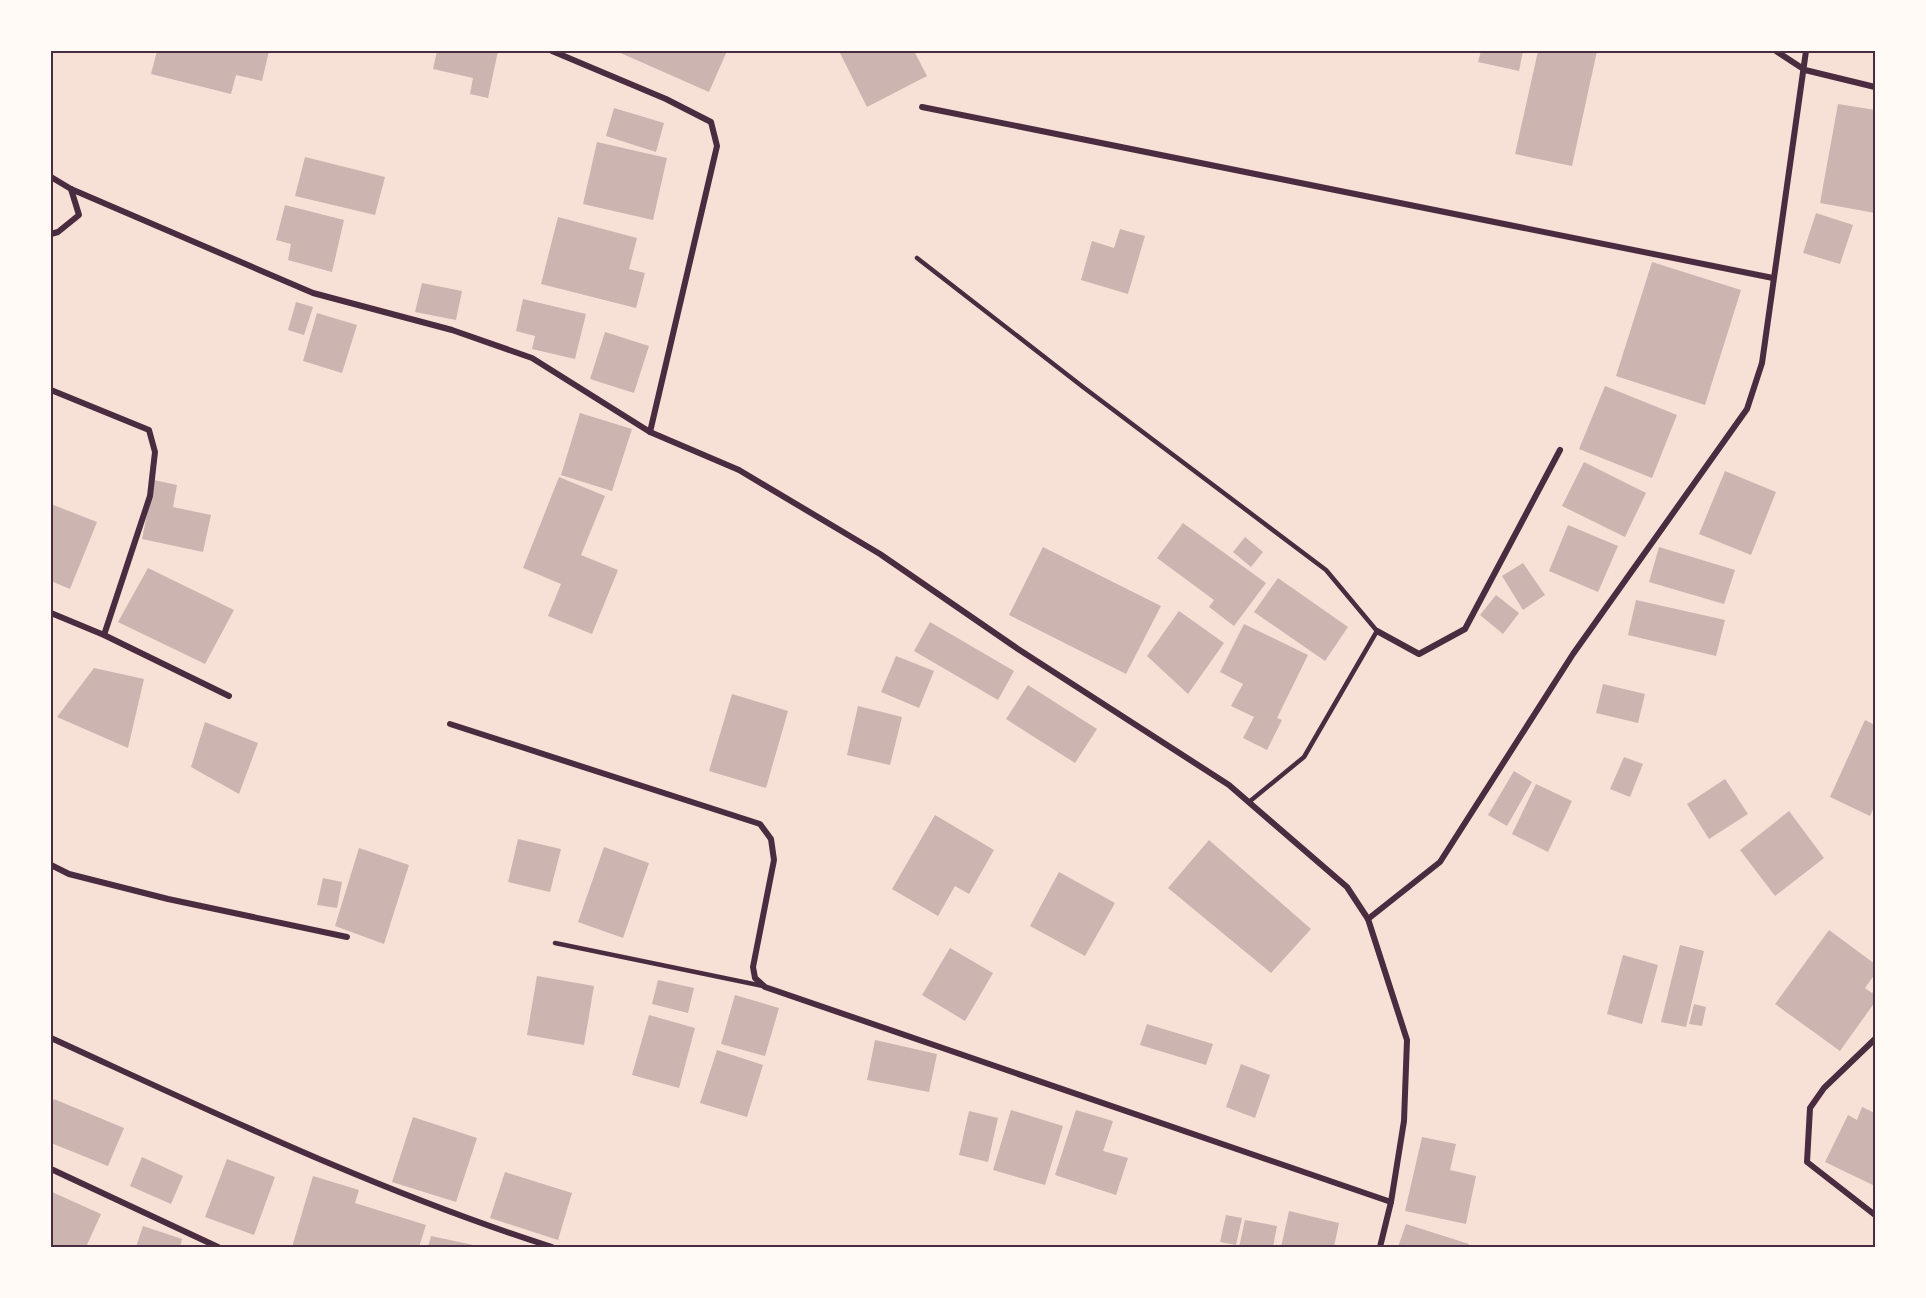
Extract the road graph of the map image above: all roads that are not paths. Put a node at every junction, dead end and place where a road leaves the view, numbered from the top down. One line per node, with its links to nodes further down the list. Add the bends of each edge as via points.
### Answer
1 (552, 51): 13 (street, via 711,122 717,146)
2 (1776, 51): 4 (street)
3 (1806, 51): 4 (street)
4 (1805, 70): 5 (street); 11 (street)
5 (1875, 87)
6 (922, 107): 11 (street)
7 (51, 177): 8 (street)
8 (71, 189): 9 (street, via 79,215); 13 (street, via 313,292 452,330 532,358)
9 (51, 234)
10 (917, 258): 16 (lane, via 1326,570)
11 (1773, 278): 22 (street, via 1762,363 1747,409 1573,654 1440,862)
12 (51, 390): 17 (street, via 148,430 155,452 150,496)
13 (650, 432): 20 (street, via 739,470 880,554)
14 (1560, 450): 16 (street, via 1465,629 1419,654)
15 (51, 613): 17 (street)
16 (1377, 631): 20 (lane, via 1304,757)
17 (104, 635): 18 (street)
18 (229, 696)
19 (450, 724): 25 (street, via 760,824 771,839 774,860 753,967 755,978)
20 (1249, 802): 22 (street, via 1347,887)
21 (51, 865): 23 (street, via 69,874)
22 (1368, 919): 29 (street, via 1407,1040 1404,1120)
23 (347, 938)
24 (555, 943): 25 (lane)
25 (765, 987): 29 (street)
26 (51, 1038): 32 (street, via 263,1135 462,1218)
27 (1875, 1040): 30 (street, via 1824,1088 1809,1108 1807,1162)
28 (51, 1169): 31 (street)
29 (1391, 1202): 33 (street)
30 (1875, 1215)
31 (218, 1247)
32 (552, 1247)
33 (1380, 1247)

